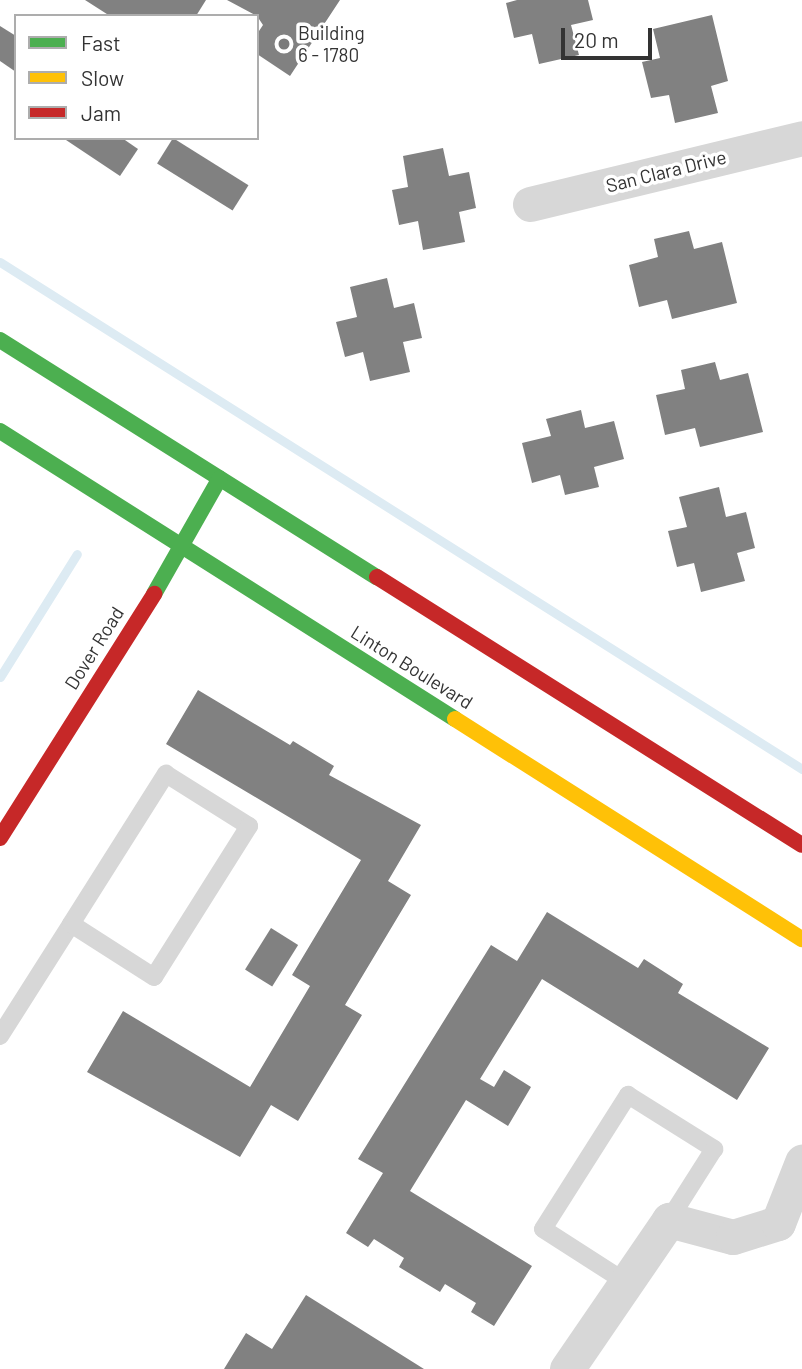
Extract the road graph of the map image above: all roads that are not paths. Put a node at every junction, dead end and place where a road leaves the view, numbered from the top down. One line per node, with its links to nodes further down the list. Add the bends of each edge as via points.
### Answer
1 (802, 138): 2 (street, San Clara Drive)
2 (530, 204)
3 (0, 340): 5 (main road)
4 (0, 431): 6 (main road, Linton Boulevard)
5 (220, 478): 6 (main road, Dover Road); 8 (main road)
6 (183, 547): 7 (main road, Dover Road); 10 (main road, Linton Boulevard)
7 (0, 838)
8 (802, 845)
9 (71, 924): 9 (lane, via 166,774 249,826 154,977); 11 (lane)
10 (802, 939)
11 (0, 1036)
12 (802, 1162): 13 (street, via 778,1223 733,1237)
13 (669, 1220): 14 (street); 14 (lane, via 714,1149 628,1095 543,1229)
14 (624, 1281): 15 (street)
15 (566, 1369)

